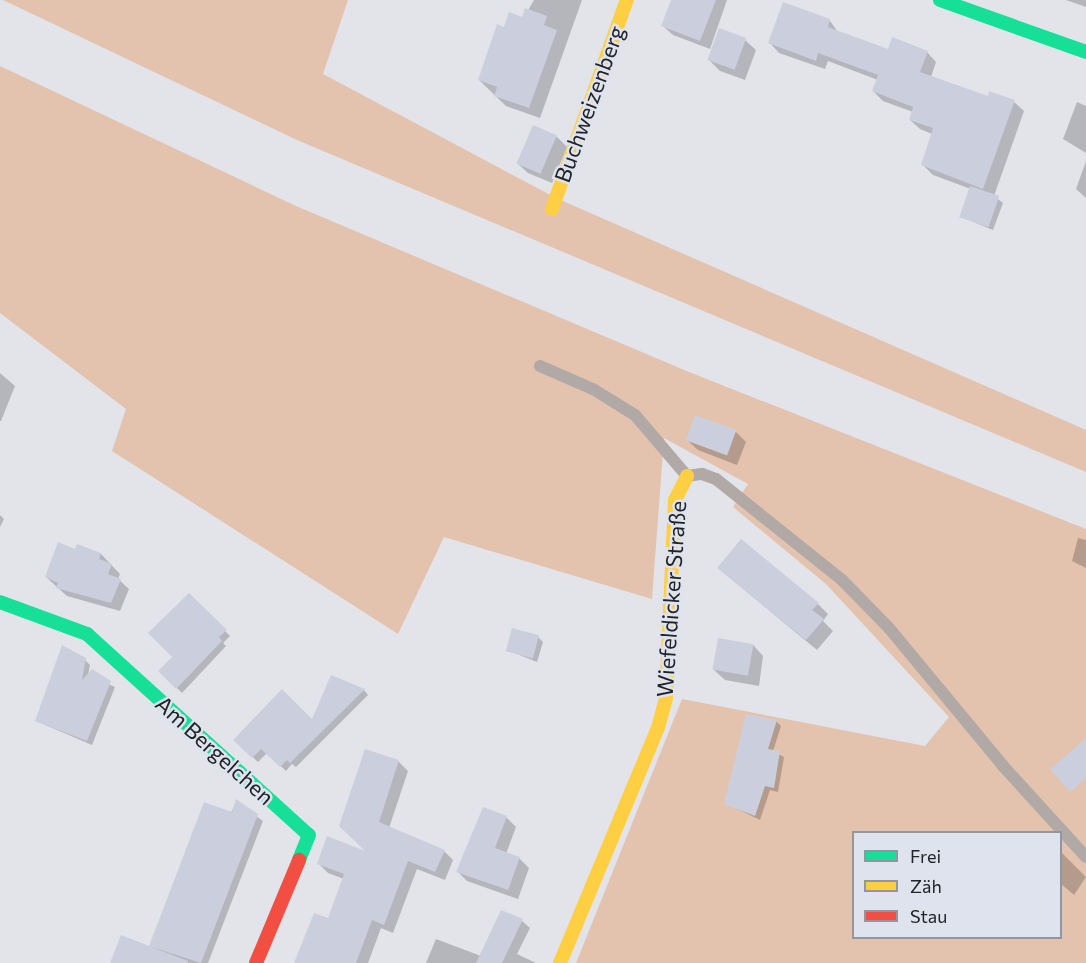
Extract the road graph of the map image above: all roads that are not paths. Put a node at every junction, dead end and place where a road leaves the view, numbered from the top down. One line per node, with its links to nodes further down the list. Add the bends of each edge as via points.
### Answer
1 (627, 0): 4 (street, Buchweizenberg)
2 (940, 0): 3 (street)
3 (1086, 52)
4 (552, 209)
5 (540, 366): 6 (lane, Wiefeldicker Straße, via 593,389 634,415)
6 (687, 476): 8 (lane, via 702,474 716,479 842,580 889,628 1003,766); 10 (street, Wiefeldicker Straße, via 675,500 666,698 658,728)
7 (0, 602): 9 (street, Am Bergelchen, via 87,634 309,836)
8 (1086, 857)
9 (256, 963)
10 (560, 963)

